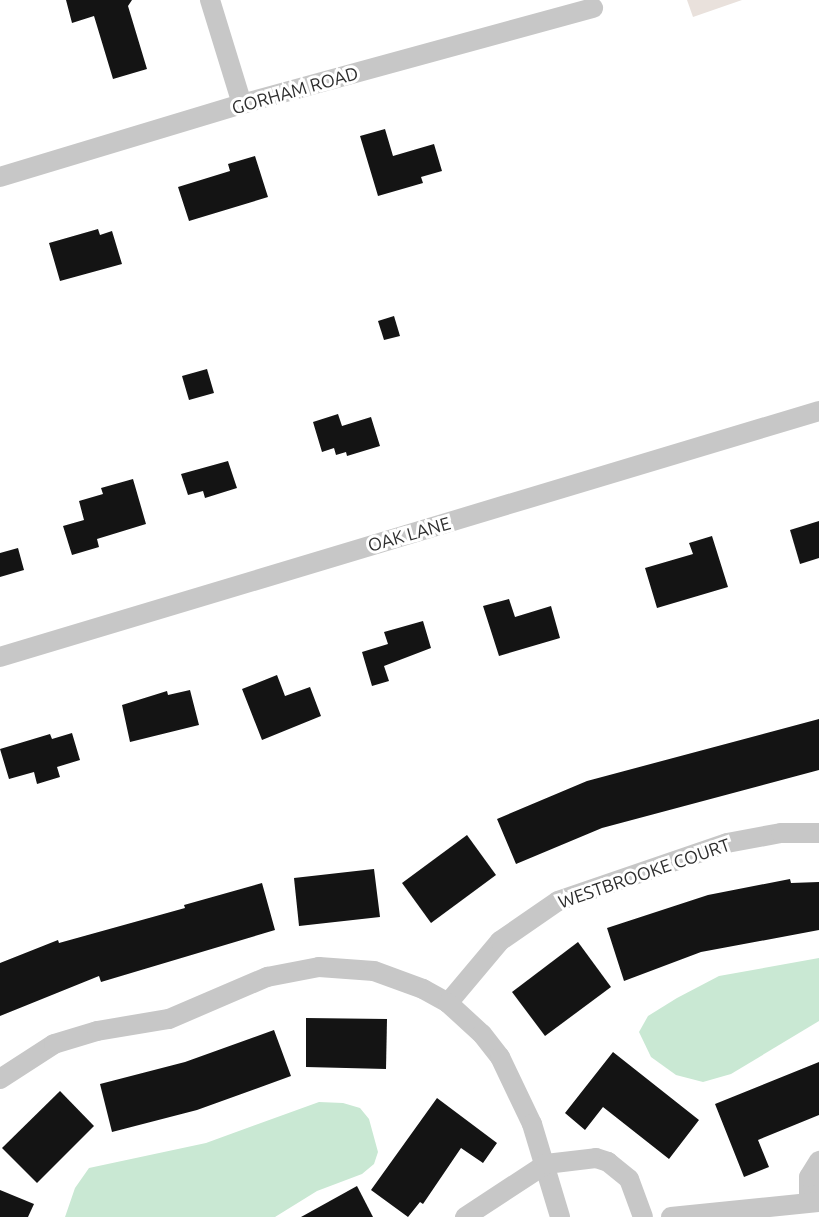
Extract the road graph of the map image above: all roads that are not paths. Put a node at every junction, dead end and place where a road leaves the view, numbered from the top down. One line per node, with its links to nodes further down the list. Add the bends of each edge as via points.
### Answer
1 (210, 0): 3 (street)
2 (592, 8): 3 (street, GORHAM ROAD)
3 (242, 104): 4 (street, GORHAM ROAD)
4 (0, 177)
5 (819, 411): 6 (street, OAK LANE)
6 (0, 657)
7 (815, 829): 8 (street, WESTBROOKE COURT, via 727,843 558,901 500,941)
8 (448, 1003): 9 (street, via 374,971 338,967 293,970 169,1019 97,1031 54,1044); 11 (street, via 467,1018 500,1057 518,1089)
9 (0, 1079)
10 (819, 1161): 12 (street, via 809,1177)
11 (546, 1164): 13 (street); 14 (street); 15 (street, via 580,1158 608,1162 621,1170 635,1189)
12 (814, 1202): 16 (street)
13 (465, 1217)
14 (560, 1217)
15 (643, 1217)
16 (671, 1217)

